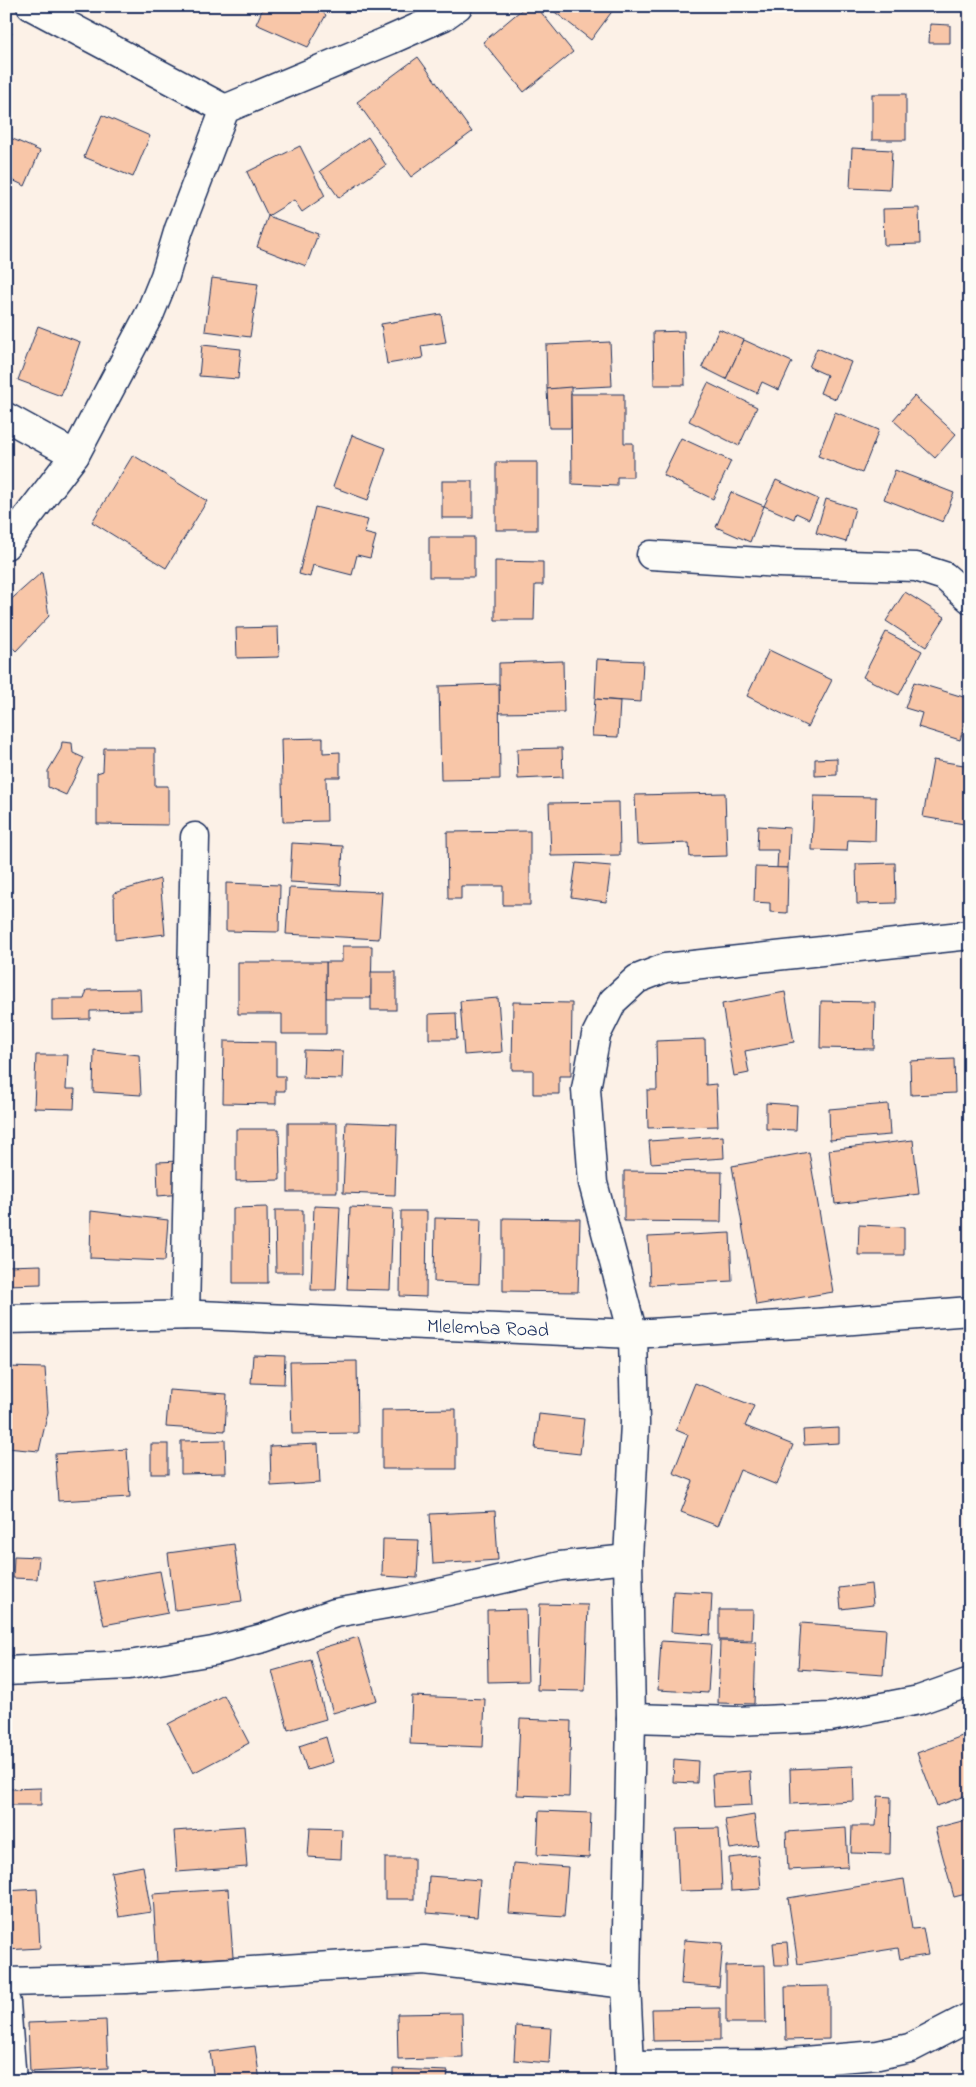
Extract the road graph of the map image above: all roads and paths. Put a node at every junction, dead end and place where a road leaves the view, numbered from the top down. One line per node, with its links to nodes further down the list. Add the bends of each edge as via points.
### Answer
1 (31, 6): 3 (street)
2 (458, 6): 3 (street, via 444,16 390,40)
3 (225, 109): 5 (street, via 150,313)
4 (6, 417): 5 (street)
5 (74, 455): 6 (street)
6 (6, 545)
7 (651, 556): 8 (street, via 916,567 944,576)
8 (970, 599)
9 (195, 837): 12 (street)
10 (970, 935): 14 (street, via 664,968 637,979 613,1001 596,1035 590,1062 586,1089 588,1128 593,1183)
11 (970, 1311): 14 (street, Mlelemba Road)
12 (184, 1315): 13 (street, Mlelemba Road); 14 (street, Mlelemba Road)
13 (6, 1319)
14 (633, 1334): 15 (street, via 636,1423)
15 (628, 1559): 16 (street, via 560,1566 335,1613 213,1651 129,1665); 18 (street)
16 (6, 1671)
17 (970, 1682): 18 (street, via 919,1700 830,1717 737,1721)
18 (631, 1718): 20 (street)
19 (6, 1982): 20 (street, via 126,1979 424,1960)
20 (626, 1984): 23 (street)
21 (6, 2003): 24 (street)
22 (970, 2017): 23 (street, via 910,2048 878,2055)
23 (629, 2073)
24 (12, 2081)

